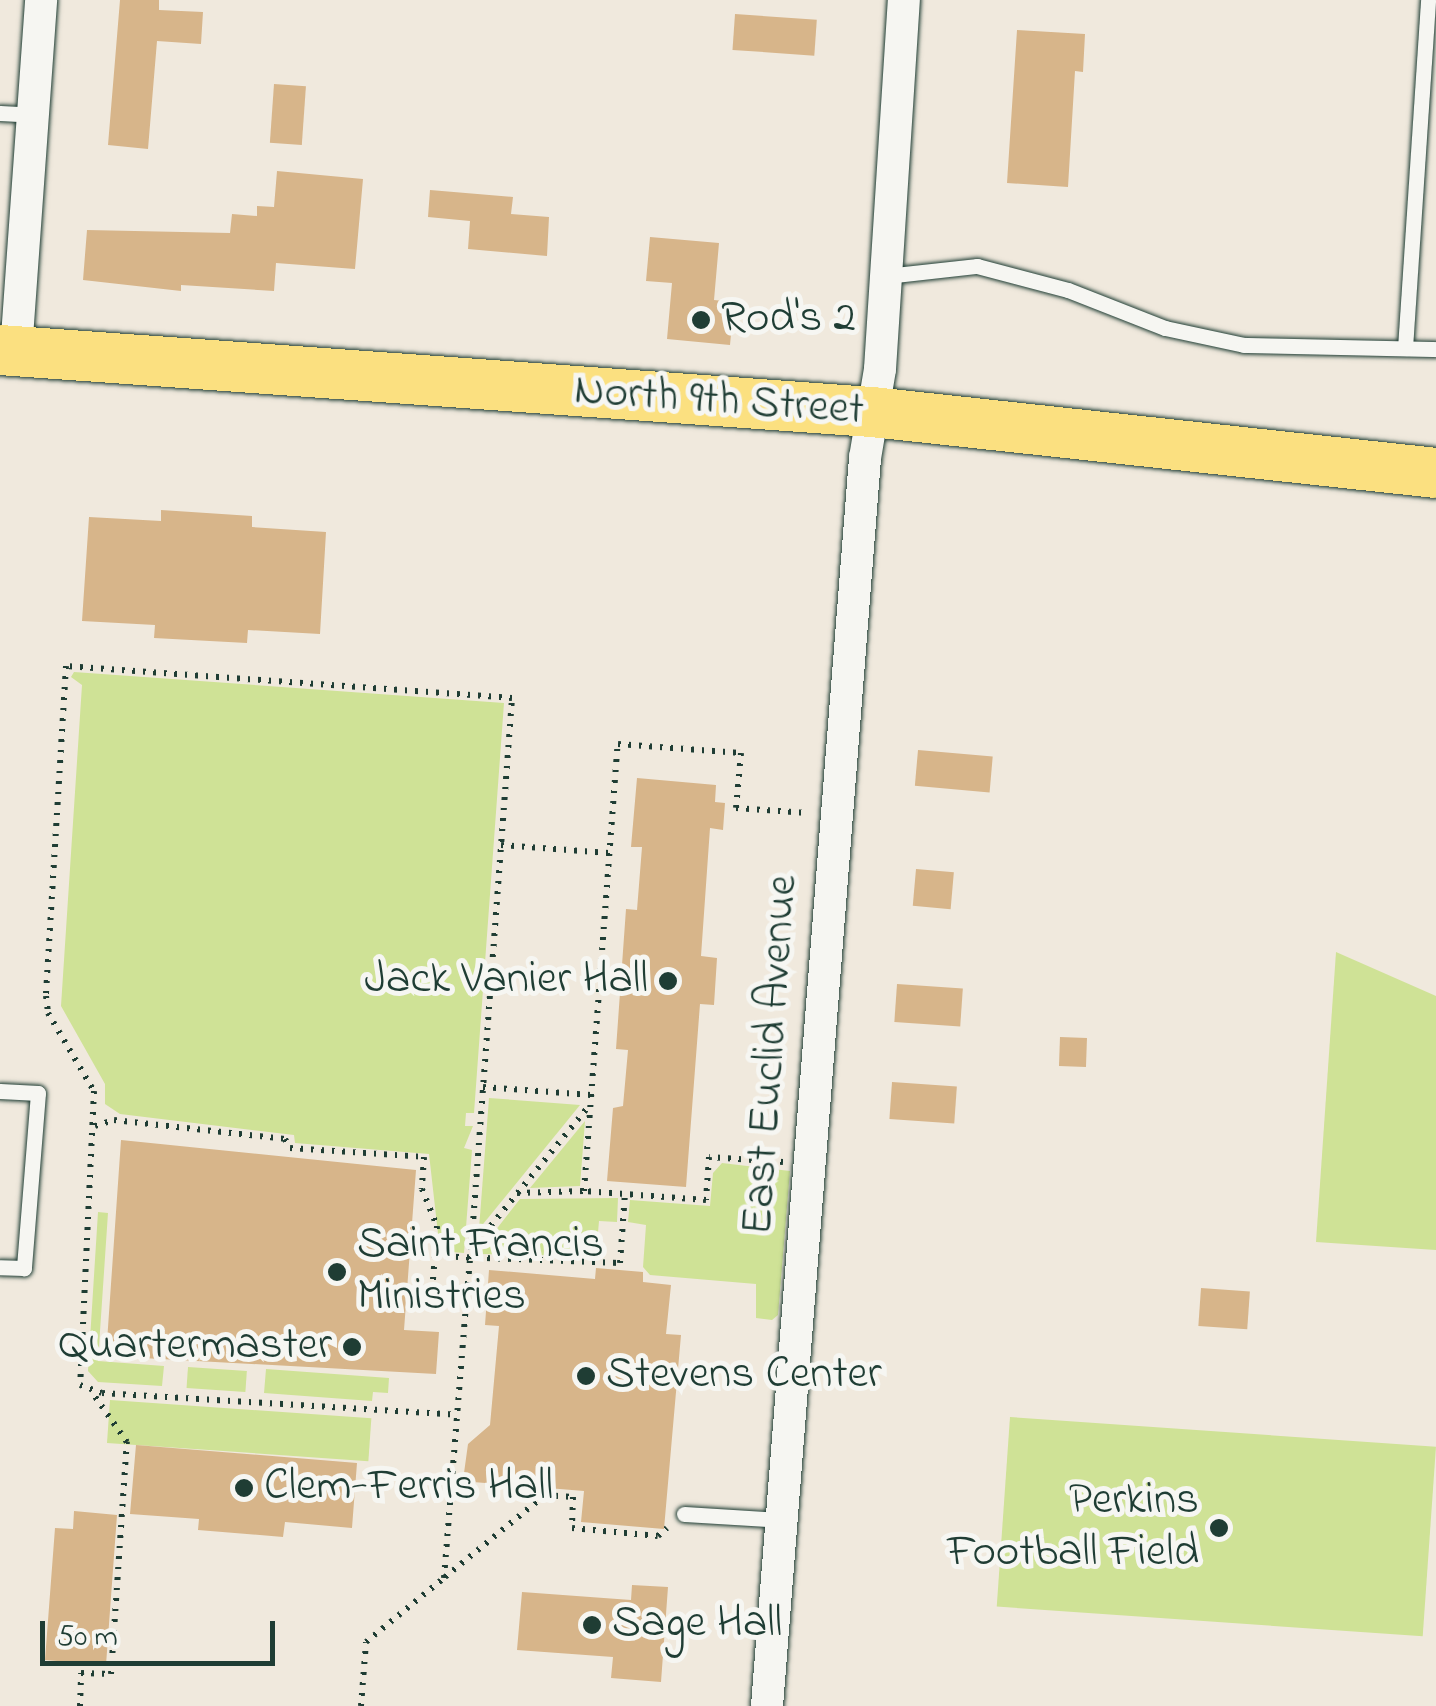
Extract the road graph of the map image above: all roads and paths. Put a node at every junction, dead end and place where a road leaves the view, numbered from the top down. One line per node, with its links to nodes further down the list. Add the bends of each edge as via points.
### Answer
1 (41, 0): 4 (street)
2 (904, 0): 5 (street, East Euclid Avenue)
3 (1428, 0): 6 (lane)
4 (16, 114): 8 (street)
5 (886, 276): 6 (lane, via 977,266 1068,290 1165,328 1244,345); 9 (street, East Euclid Avenue)
6 (1406, 348): 7 (lane)
7 (1436, 349)
8 (8, 350): 9 (main road, North 9th Street)
9 (872, 412): 10 (main road, North 9th Street); 11 (street, East Euclid Avenue)
10 (1436, 474)
11 (834, 815): 13 (path, via 736,808 740,753 618,744); 19 (street, East Euclid Avenue)
12 (501, 845): 13 (path); 14 (path); 18 (path, via 512,698 66,666 46,996 48,1013 90,1077)
13 (609, 853): 16 (path)
14 (483, 1087): 16 (path); 23 (path)
15 (0, 1091): 25 (lane, via 38,1093 24,1268)
16 (591, 1095): 17 (path)
17 (590, 1106): 20 (path); 21 (path)
18 (94, 1126): 24 (path, via 114,1120 285,1140 290,1148 424,1157 422,1189 437,1226); 27 (path, via 76,1372)
19 (809, 1164): 22 (path, via 709,1157 706,1200); 30 (street, East Euclid Avenue)
20 (584, 1191): 21 (path); 22 (path)
21 (517, 1194): 23 (path)
22 (625, 1194): 23 (path, via 620,1263)
23 (470, 1254): 24 (path); 26 (path)
24 (435, 1256): 26 (path, via 432,1302)
25 (0, 1267)
26 (466, 1305): 28 (path)
27 (90, 1390): 28 (path); 32 (path, via 127,1442 111,1674 81,1673)
28 (457, 1415): 31 (path)
29 (684, 1514): 30 (lane); 31 (path, via 658,1536 572,1528 573,1497 545,1495)
30 (782, 1520): 34 (street, East Euclid Avenue)
31 (444, 1578): 33 (path, via 366,1642)
32 (80, 1706)
33 (361, 1706)
34 (767, 1706)

